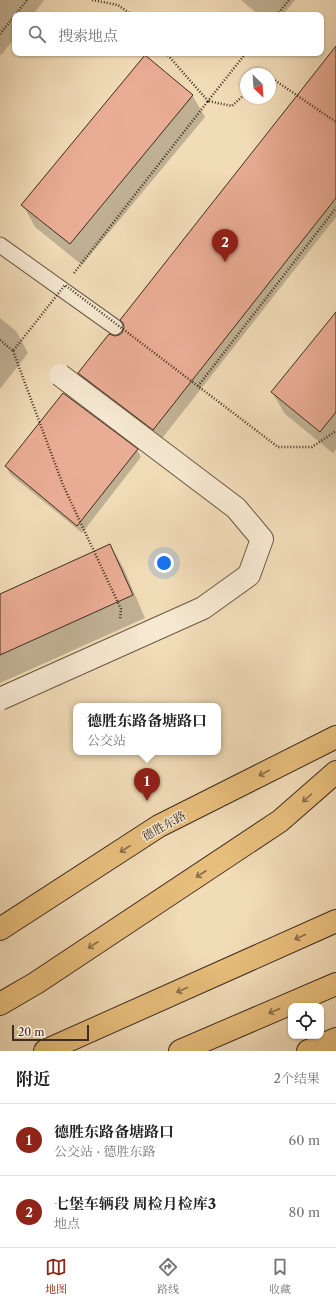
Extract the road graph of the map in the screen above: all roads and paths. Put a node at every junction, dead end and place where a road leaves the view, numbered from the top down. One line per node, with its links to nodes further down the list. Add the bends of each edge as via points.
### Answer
1 (27, 0): 4 (path)
2 (92, 0): 5 (path, via 118,5)
3 (289, 0): 6 (path)
4 (17, 12)
5 (128, 12)
6 (279, 12)
7 (12, 19): 8 (path)
8 (0, 34)
9 (169, 56): 13 (path)
10 (244, 56): 13 (path)
11 (276, 81): 14 (path)
12 (240, 99): 13 (path, via 232,106)
13 (208, 101): 17 (path)
14 (336, 122)
15 (336, 208): 22 (path)
16 (0, 245): 18 (lane)
17 (70, 278)
18 (114, 327)
19 (0, 340): 20 (path, bridge)
20 (14, 351): 22 (path, bridge, via 65,285); 24 (path, bridge, via 63,485 121,609)
21 (60, 375): 25 (street, bridge, via 236,508 262,539 249,575 203,608)
22 (198, 386): 23 (path, bridge, via 278,447 312,447)
23 (336, 431)
24 (120, 624)
25 (0, 699)
26 (336, 737): 29 (main road, 德胜东路, one-way to 29, via 159,826)
27 (336, 772): 31 (main road, one-way to 31, via 280,821 36,983)
28 (336, 921): 33 (main road, one-way to 33)
29 (0, 929)
30 (336, 984): 34 (main road, one-way to 34)
31 (0, 1004)
32 (336, 1039): 35 (main road)
33 (45, 1051)
34 (180, 1051)
35 (308, 1051)

